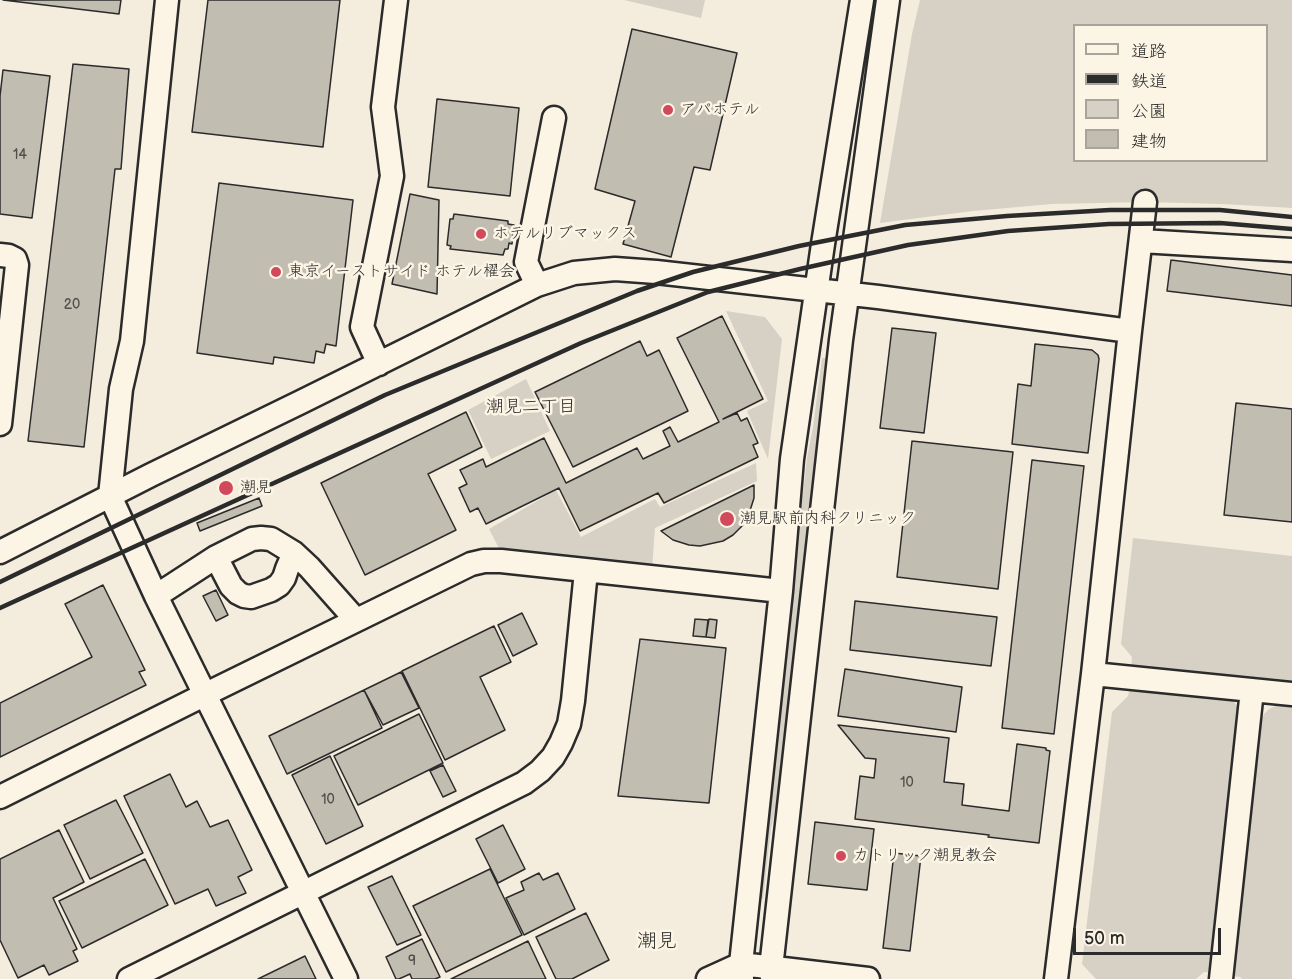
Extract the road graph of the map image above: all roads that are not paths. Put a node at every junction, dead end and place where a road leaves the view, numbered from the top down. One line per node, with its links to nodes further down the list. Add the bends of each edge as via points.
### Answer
1 (167, 0): 16 (street, via 132,341 121,389)
2 (396, 0): 14 (street, via 383,107 392,176 362,327)
3 (862, 0): 11 (street)
4 (888, 0): 12 (street)
5 (554, 118): 10 (street, via 526,262)
6 (1145, 202): 7 (street)
7 (1141, 241): 8 (street); 13 (street)
8 (1292, 250)
9 (0, 255): 15 (street, via 15,259 18,265)
10 (537, 285): 11 (street, via 574,273 615,270); 14 (street)
11 (816, 291): 12 (street); 21 (street, via 792,459)
12 (847, 294): 13 (street); 30 (street)
13 (1130, 331): 24 (street)
14 (379, 364): 16 (street)
15 (0, 424)
16 (110, 496): 17 (street); 22 (street)
17 (0, 552)
18 (294, 553): 19 (street, via 271,539 261,538); 19 (street, via 279,585 251,597 237,593); 23 (street)
19 (216, 557): 22 (street)
20 (586, 571): 21 (street); 23 (street, via 484,561); 29 (street, via 569,724 553,757 524,783)
21 (781, 591): 30 (street)
22 (156, 596): 26 (street)
23 (356, 621): 26 (street)
24 (1093, 674): 25 (street); 35 (street)
25 (1252, 690): 27 (street); 36 (street)
26 (206, 694): 28 (street); 29 (street)
27 (1292, 694)
28 (0, 797)
29 (303, 893): 31 (street); 32 (street)
30 (757, 974): 33 (street); 34 (street)
31 (129, 979)
32 (346, 979)
33 (708, 979)
34 (868, 979)
35 (1056, 979)
36 (1221, 979)

